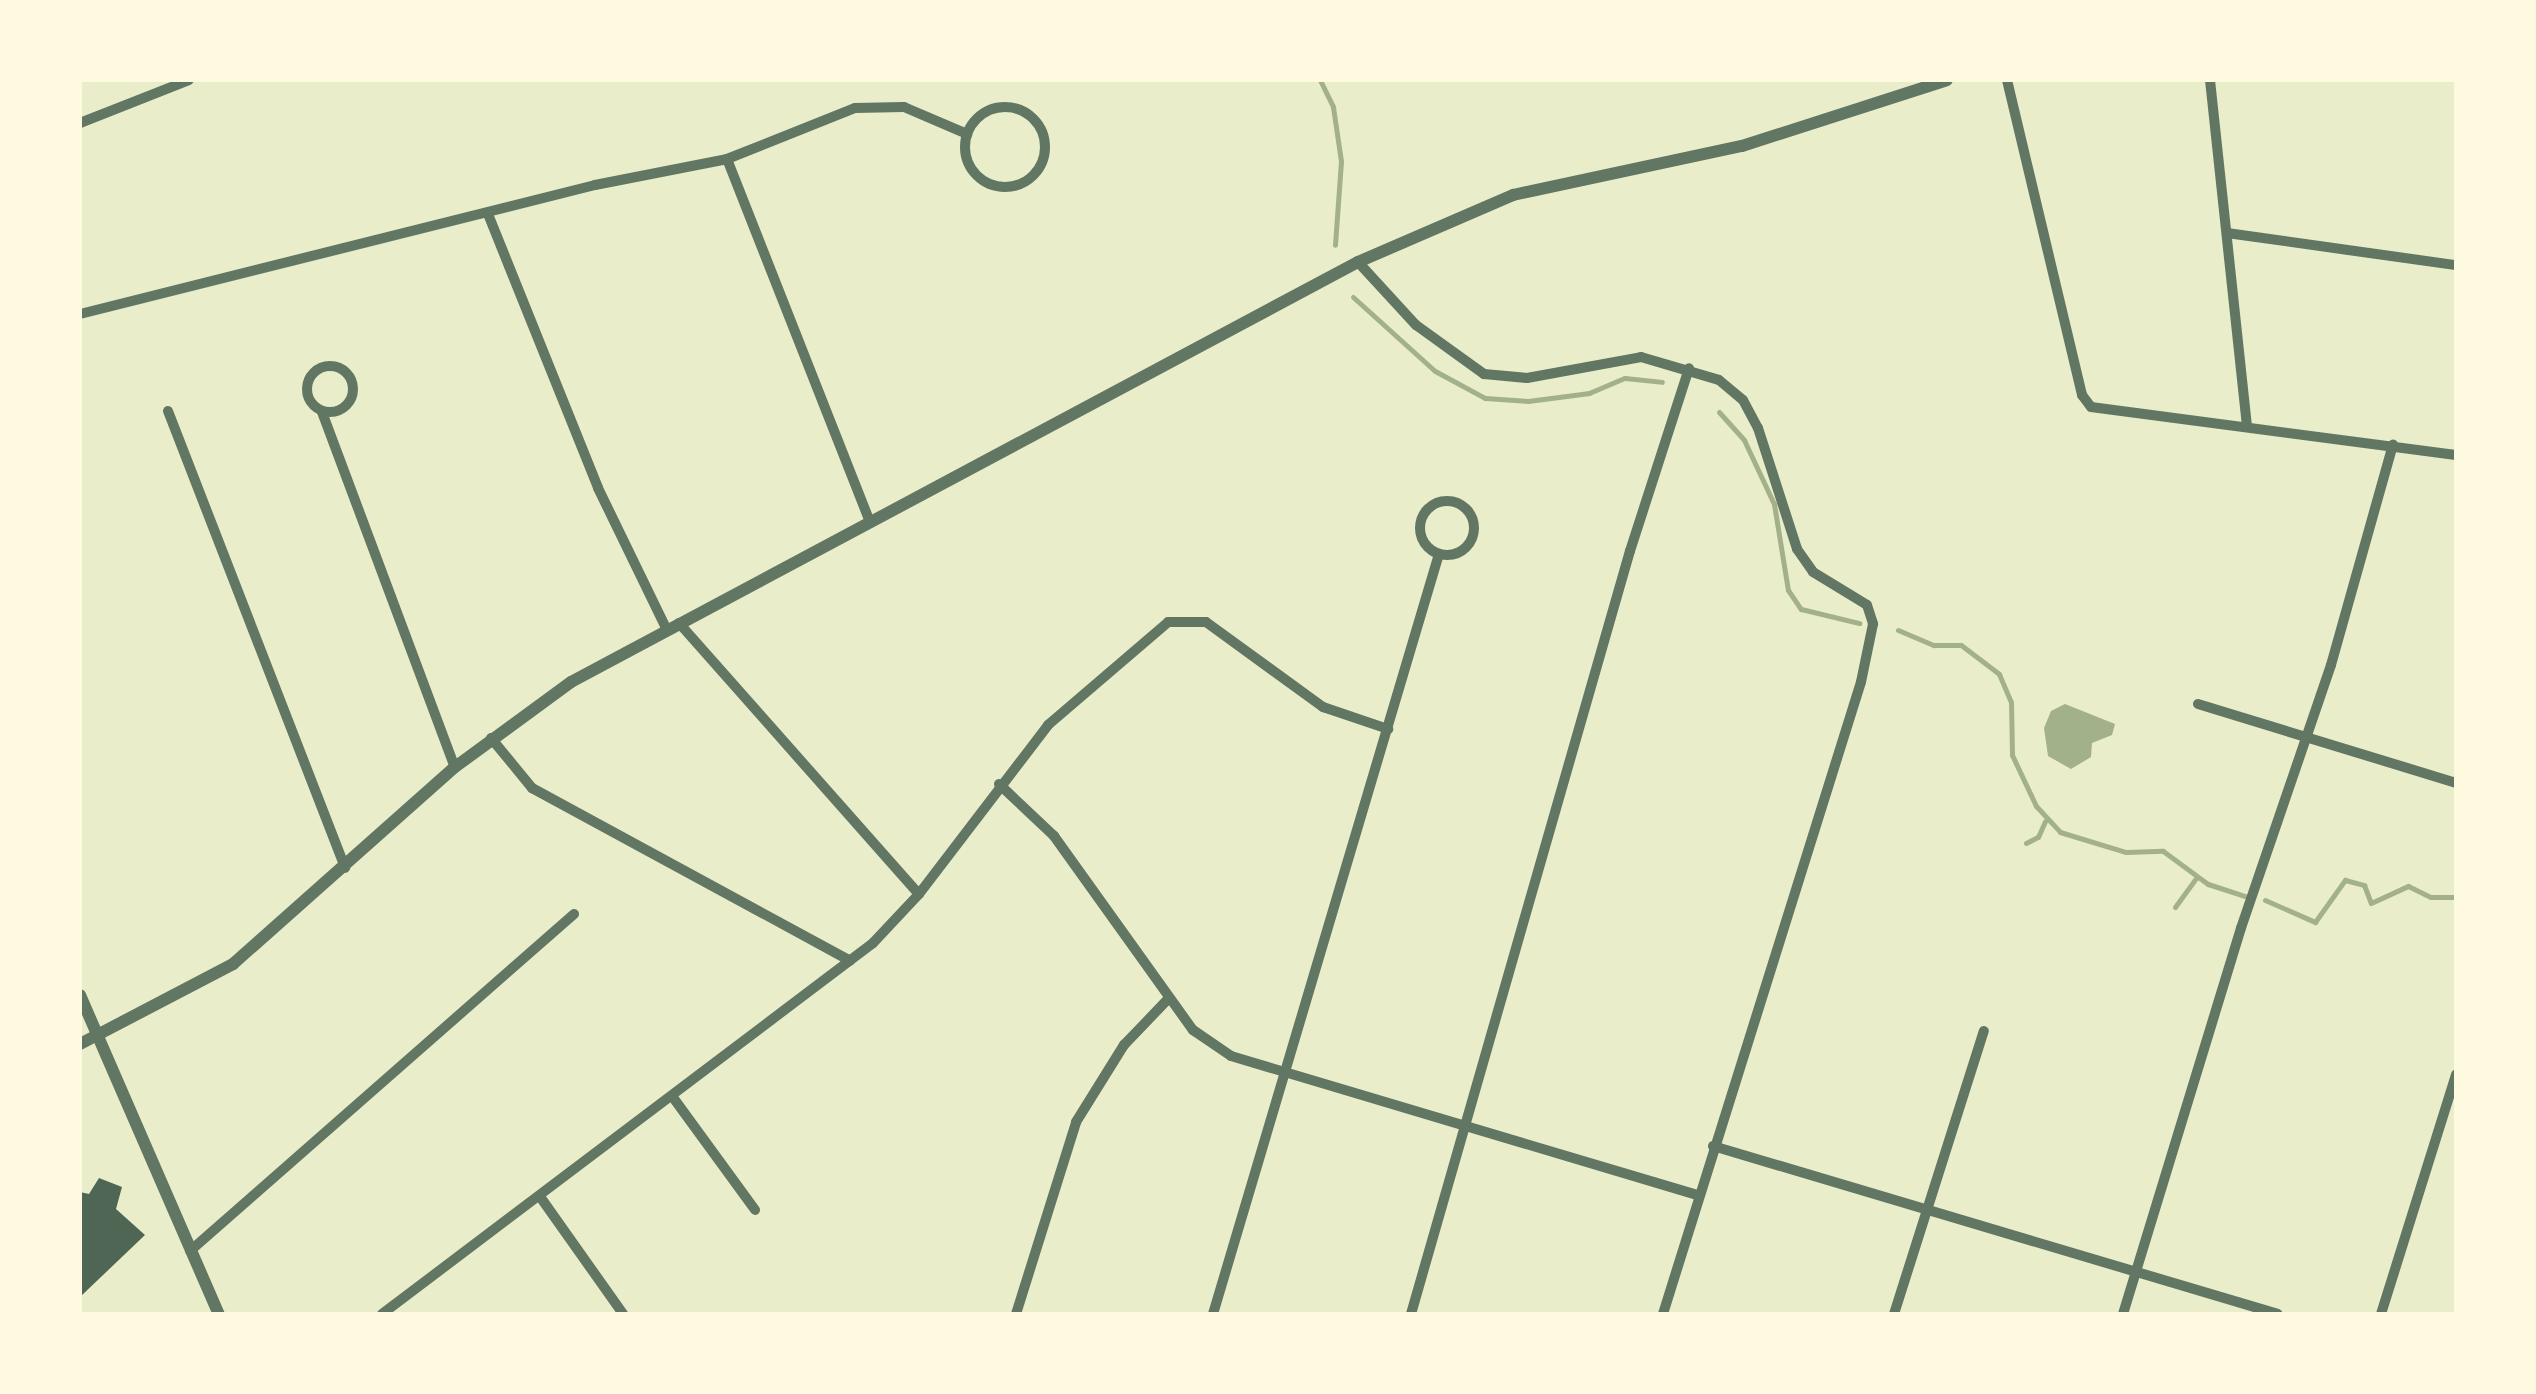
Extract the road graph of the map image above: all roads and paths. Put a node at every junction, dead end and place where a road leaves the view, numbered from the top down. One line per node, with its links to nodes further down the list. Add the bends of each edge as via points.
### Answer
1 (189, 80): 5 (street)
2 (1947, 80): 10 (street, via 1742,146 1512,195)
3 (2007, 80): 16 (street, via 2082,395 2091,407 2121,415)
4 (2210, 80): 9 (street)
5 (80, 123)
6 (967, 134): 6 (street, via 972,169 994,185 1024,182 1045,154 1040,126 1012,107 982,114); 7 (street, via 904,108 872,105)
7 (728, 159): 8 (street); 19 (street)
8 (488, 214): 12 (street); 21 (street, via 598,488)
9 (2228, 234): 11 (street); 16 (street)
10 (1358, 262): 13 (street, via 1416,325 1484,374 1527,378 1641,357); 19 (street)
11 (2456, 266)
12 (80, 314)
13 (1690, 368): 41 (street); 42 (street, via 1742,400 1764,442 1797,549 1812,572 1866,605 1872,624 1861,682)
14 (168, 411): 29 (street)
15 (322, 412): 15 (street, via 338,411 352,398 352,380 340,368 318,368 307,382 310,403); 26 (street)
16 (2247, 427): 17 (street)
17 (2393, 445): 18 (street); 24 (street)
18 (2456, 455)
19 (870, 522): 21 (street)
20 (1439, 554): 20 (street, via 1457,553 1473,535 1470,513 1452,501 1429,507 1420,524 1423,542); 23 (street)
21 (673, 626): 25 (street, via 571,682); 30 (street)
22 (2198, 704): 24 (street)
23 (1388, 729): 28 (street, via 1323,706 1231,638 1188,618 1168,622 1048,725); 39 (street)
24 (2308, 735): 27 (street); 48 (street, via 2241,928)
25 (491, 738): 26 (street); 32 (street, via 532,788)
26 (455, 767): 29 (street)
27 (2456, 783)
28 (999, 784): 30 (street); 34 (street, via 1054,836)
29 (345, 869): 36 (street, via 233,964)
30 (919, 894): 32 (street)
31 (574, 914): 47 (street)
32 (850, 961): 40 (street)
33 (80, 995): 36 (street)
34 (1168, 998): 39 (street, via 1193,1030 1231,1056); 52 (street, via 1124,1046 1076,1122)
35 (1984, 1030): 45 (street)
36 (98, 1035): 37 (street); 47 (street)
37 (80, 1044)
38 (2456, 1074): 59 (street)
39 (1287, 1077): 41 (street); 53 (street)
40 (672, 1096): 44 (street); 46 (street)
41 (1464, 1125): 43 (street); 54 (street)
42 (1713, 1146): 43 (street); 45 (street)
43 (1698, 1195): 55 (street)
44 (541, 1198): 50 (street); 51 (street)
45 (1926, 1207): 48 (street); 56 (street)
46 (756, 1210)
47 (190, 1251): 49 (street)
48 (2137, 1272): 57 (street); 58 (street)
49 (218, 1314)
50 (382, 1314)
51 (623, 1314)
52 (1016, 1314)
53 (1212, 1314)
54 (1411, 1314)
55 (1663, 1314)
56 (1894, 1314)
57 (2123, 1314)
58 (2278, 1314)
59 (2380, 1314)

